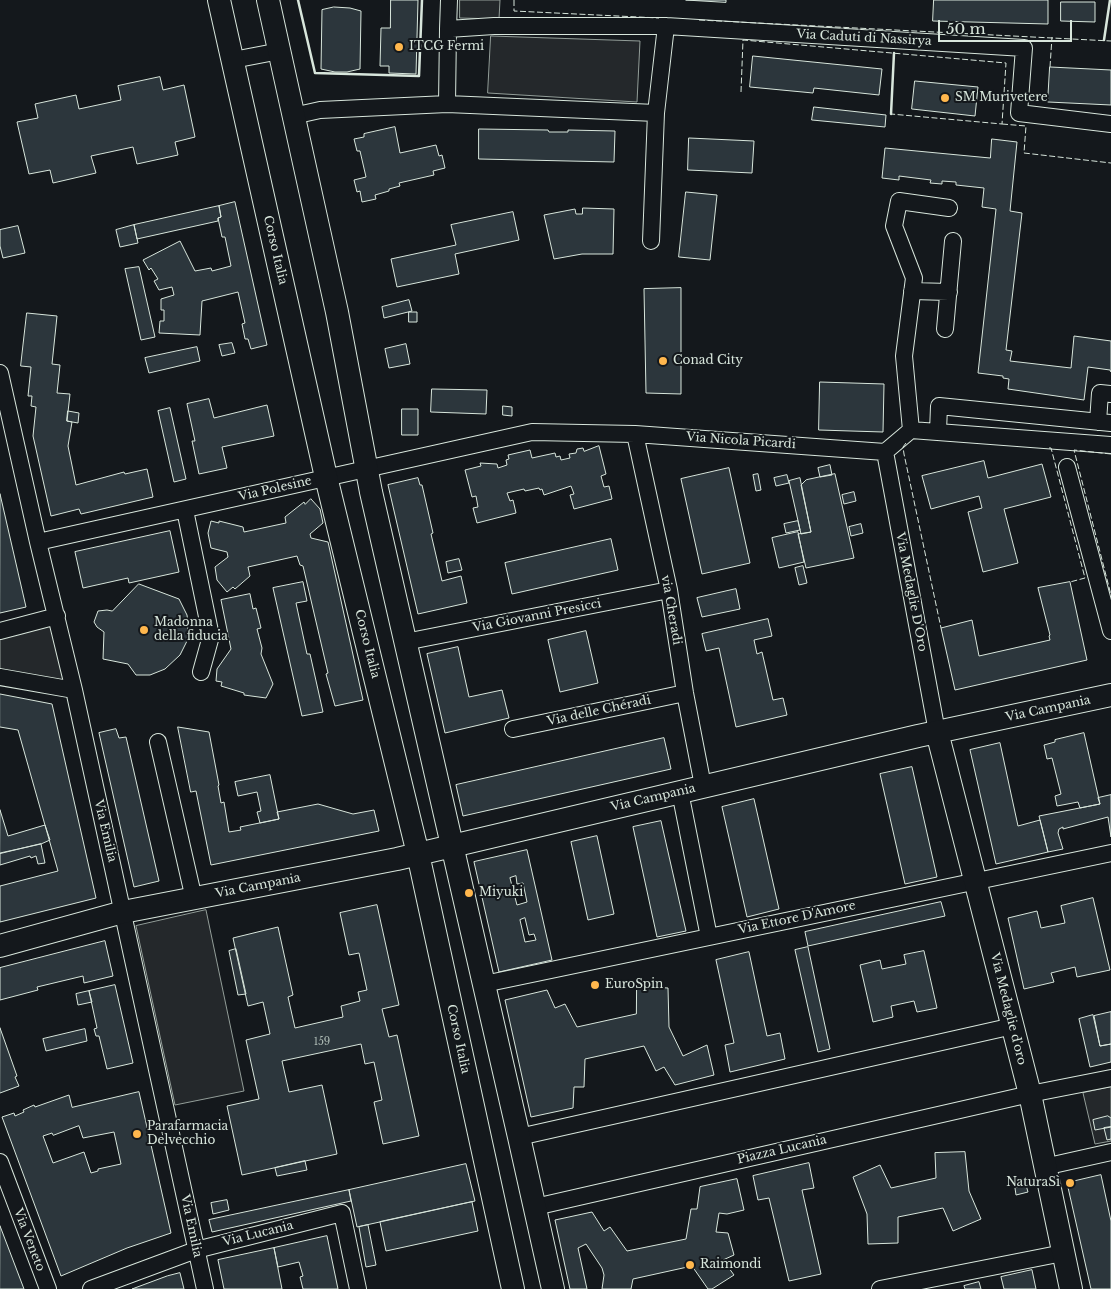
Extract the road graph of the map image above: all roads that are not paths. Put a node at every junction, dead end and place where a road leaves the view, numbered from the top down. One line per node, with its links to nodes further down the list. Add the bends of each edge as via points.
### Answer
1 (219, 0): 7 (street, Corso Italia)
2 (268, 0): 6 (street)
3 (449, 0): 5 (street)
4 (666, 26): 5 (street, Via Caduti di Nassirya); 9 (street); 11 (street, Via Caduti di Nassirya, via 1024,48 1020,113)
5 (448, 29): 8 (street)
6 (280, 51): 7 (street); 10 (street)
7 (233, 60): 28 (street, Corso Italia)
8 (447, 104): 9 (street); 10 (street, via 320,110)
9 (656, 113): 13 (street)
10 (293, 116): 27 (street, via 337,312)
11 (1111, 124)
12 (949, 208): 15 (street, via 899,200 894,226 914,278)
13 (651, 241)
14 (953, 241): 16 (street)
15 (912, 291): 16 (street); 21 (street, via 904,356)
16 (949, 292): 17 (street)
17 (945, 329)
18 (0, 374): 30 (street, Via Emilia)
19 (1111, 394): 20 (street, via 1100,393)
20 (1104, 422): 22 (street, via 939,406)
21 (910, 430): 22 (street); 25 (street)
22 (938, 432): 24 (street)
23 (635, 434): 25 (street, Via Nicola Picardi); 27 (street, Via Nicola Picardi, via 532,432); 31 (street, via Cheradi)
24 (1111, 445)
25 (886, 452): 42 (street, Via Medaglie D'Oro)
26 (1066, 467): 34 (street)
27 (366, 469): 28 (street, Via Polesine); 35 (street)
28 (326, 477): 29 (street, Via Polesine); 48 (street, Corso Italia)
29 (185, 510): 30 (street, Via Polesine); 36 (street, via 210,636)
30 (38, 542): 32 (street, Via Emilia)
31 (669, 590): 35 (street, Via Giovanni Presicci); 39 (street, via Cheradi)
32 (57, 616): 33 (street); 38 (street, Via Emilia)
33 (0, 631)
34 (1111, 631)
35 (405, 642): 46 (street)
36 (201, 672)
37 (0, 677): 38 (street)
38 (74, 690): 51 (street, Via Emilia)
39 (685, 693): 41 (street, Via delle Chéradi); 44 (street, via Cheradi)
40 (1111, 695): 42 (street, Via Campania)
41 (513, 729)
42 (937, 732): 44 (street, Via Campania); 49 (street, Via Medaglie d'oro)
43 (158, 742): 50 (street)
44 (703, 786): 45 (street, Via Campania)
45 (680, 792): 46 (street, Via Campania); 52 (street)
46 (452, 845): 48 (street, Via Campania); 54 (street)
47 (1111, 853): 49 (street, Via Ettore D'Amore)
48 (418, 854): 50 (street, Via Campania); 69 (street, Corso Italia)
49 (976, 881): 52 (street, Via Ettore D'Amore); 55 (street, Via Medaglie d'oro)
50 (194, 899): 51 (street, Via Campania)
51 (122, 912): 53 (street, Via Campania); 63 (street, Via Emilia)
52 (709, 937): 54 (street, Via Ettore D'Amore)
53 (0, 946)
54 (484, 984): 58 (street)
55 (1012, 1026): 57 (street, Via Medaglie d'oro); 58 (street)
56 (1111, 1078): 57 (street)
57 (1030, 1094): 61 (street, Via Medaglie d'oro); 62 (street, Piazza Lucania)
58 (519, 1137): 62 (street)
59 (1111, 1152): 61 (street)
60 (0, 1162): 65 (street, Via Veneto)
61 (1044, 1167): 64 (street, Via Medaglie d'oro)
62 (535, 1206): 70 (street)
63 (196, 1250): 66 (street, Via Lucania); 67 (street, Via Emilia); 68 (street, Via Lucania, via 342,1213)
64 (1063, 1253): 71 (street); 72 (street, Via Medaglie d'oro)
65 (48, 1289)
66 (91, 1289)
67 (205, 1289)
68 (358, 1289)
69 (512, 1289)
70 (553, 1289)
71 (880, 1289)
72 (1071, 1289)

